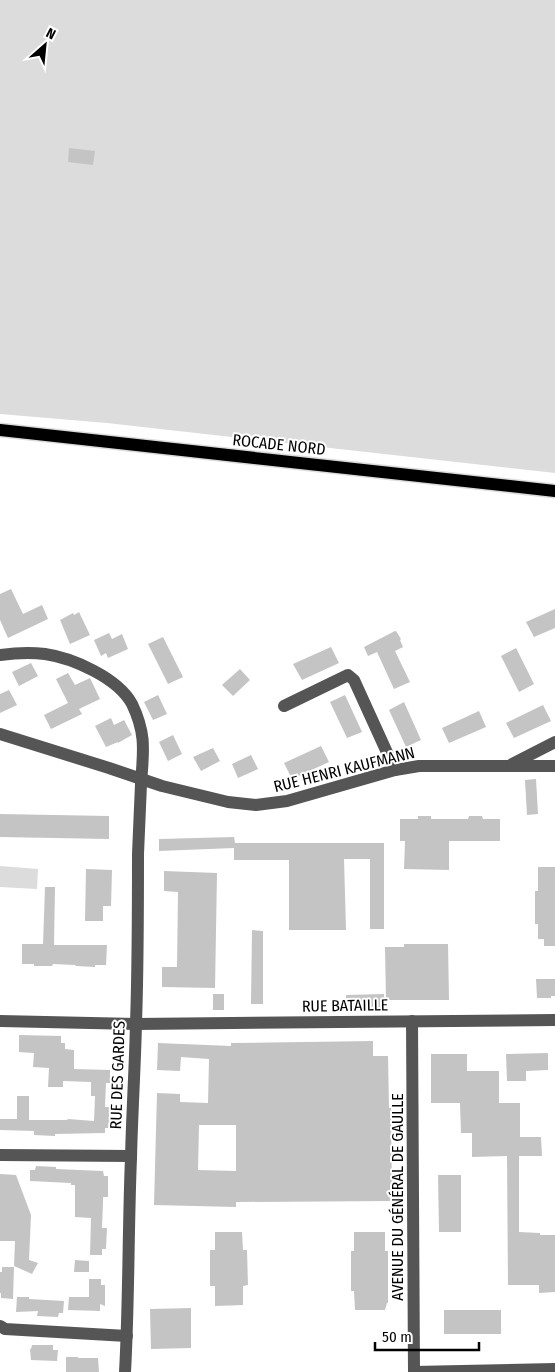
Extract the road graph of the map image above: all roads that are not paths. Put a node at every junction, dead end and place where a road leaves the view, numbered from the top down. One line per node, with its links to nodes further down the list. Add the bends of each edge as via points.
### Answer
1 (0, 430): 2 (main road, ROCADE NORD)
2 (555, 491)
3 (0, 655): 10 (street, RUE DES GARDES, via 46,654 62,658 91,670 120,690 131,702 144,742)
4 (284, 706): 9 (street, via 348,676 354,680)
5 (0, 734): 10 (street, RUE HENRI KAUFMANN)
6 (555, 742): 7 (street)
7 (509, 766): 8 (street, RUE HENRI KAUFMANN); 9 (street, RUE HENRI KAUFMANN, via 419,766)
8 (555, 766)
9 (395, 770): 10 (street, RUE HENRI KAUFMANN, via 287,801 256,805 228,802)
10 (141, 780): 14 (street, RUE DES GARDES)
11 (555, 1020): 13 (street, RUE BATAILLE)
12 (0, 1021): 14 (street, RUE BATAILLE)
13 (412, 1021): 14 (street, RUE BATAILLE); 21 (street, AVENUE DU GÉNÉRAL DE GAULLE)
14 (136, 1024): 16 (street, RUE DES GARDES)
15 (0, 1155): 16 (street)
16 (130, 1156): 18 (street, RUE DES GARDES)
17 (0, 1326): 18 (street, via 6,1329)
18 (127, 1336): 20 (street, RUE DES GARDES)
19 (555, 1369): 21 (street)
20 (125, 1372)
21 (414, 1372)

